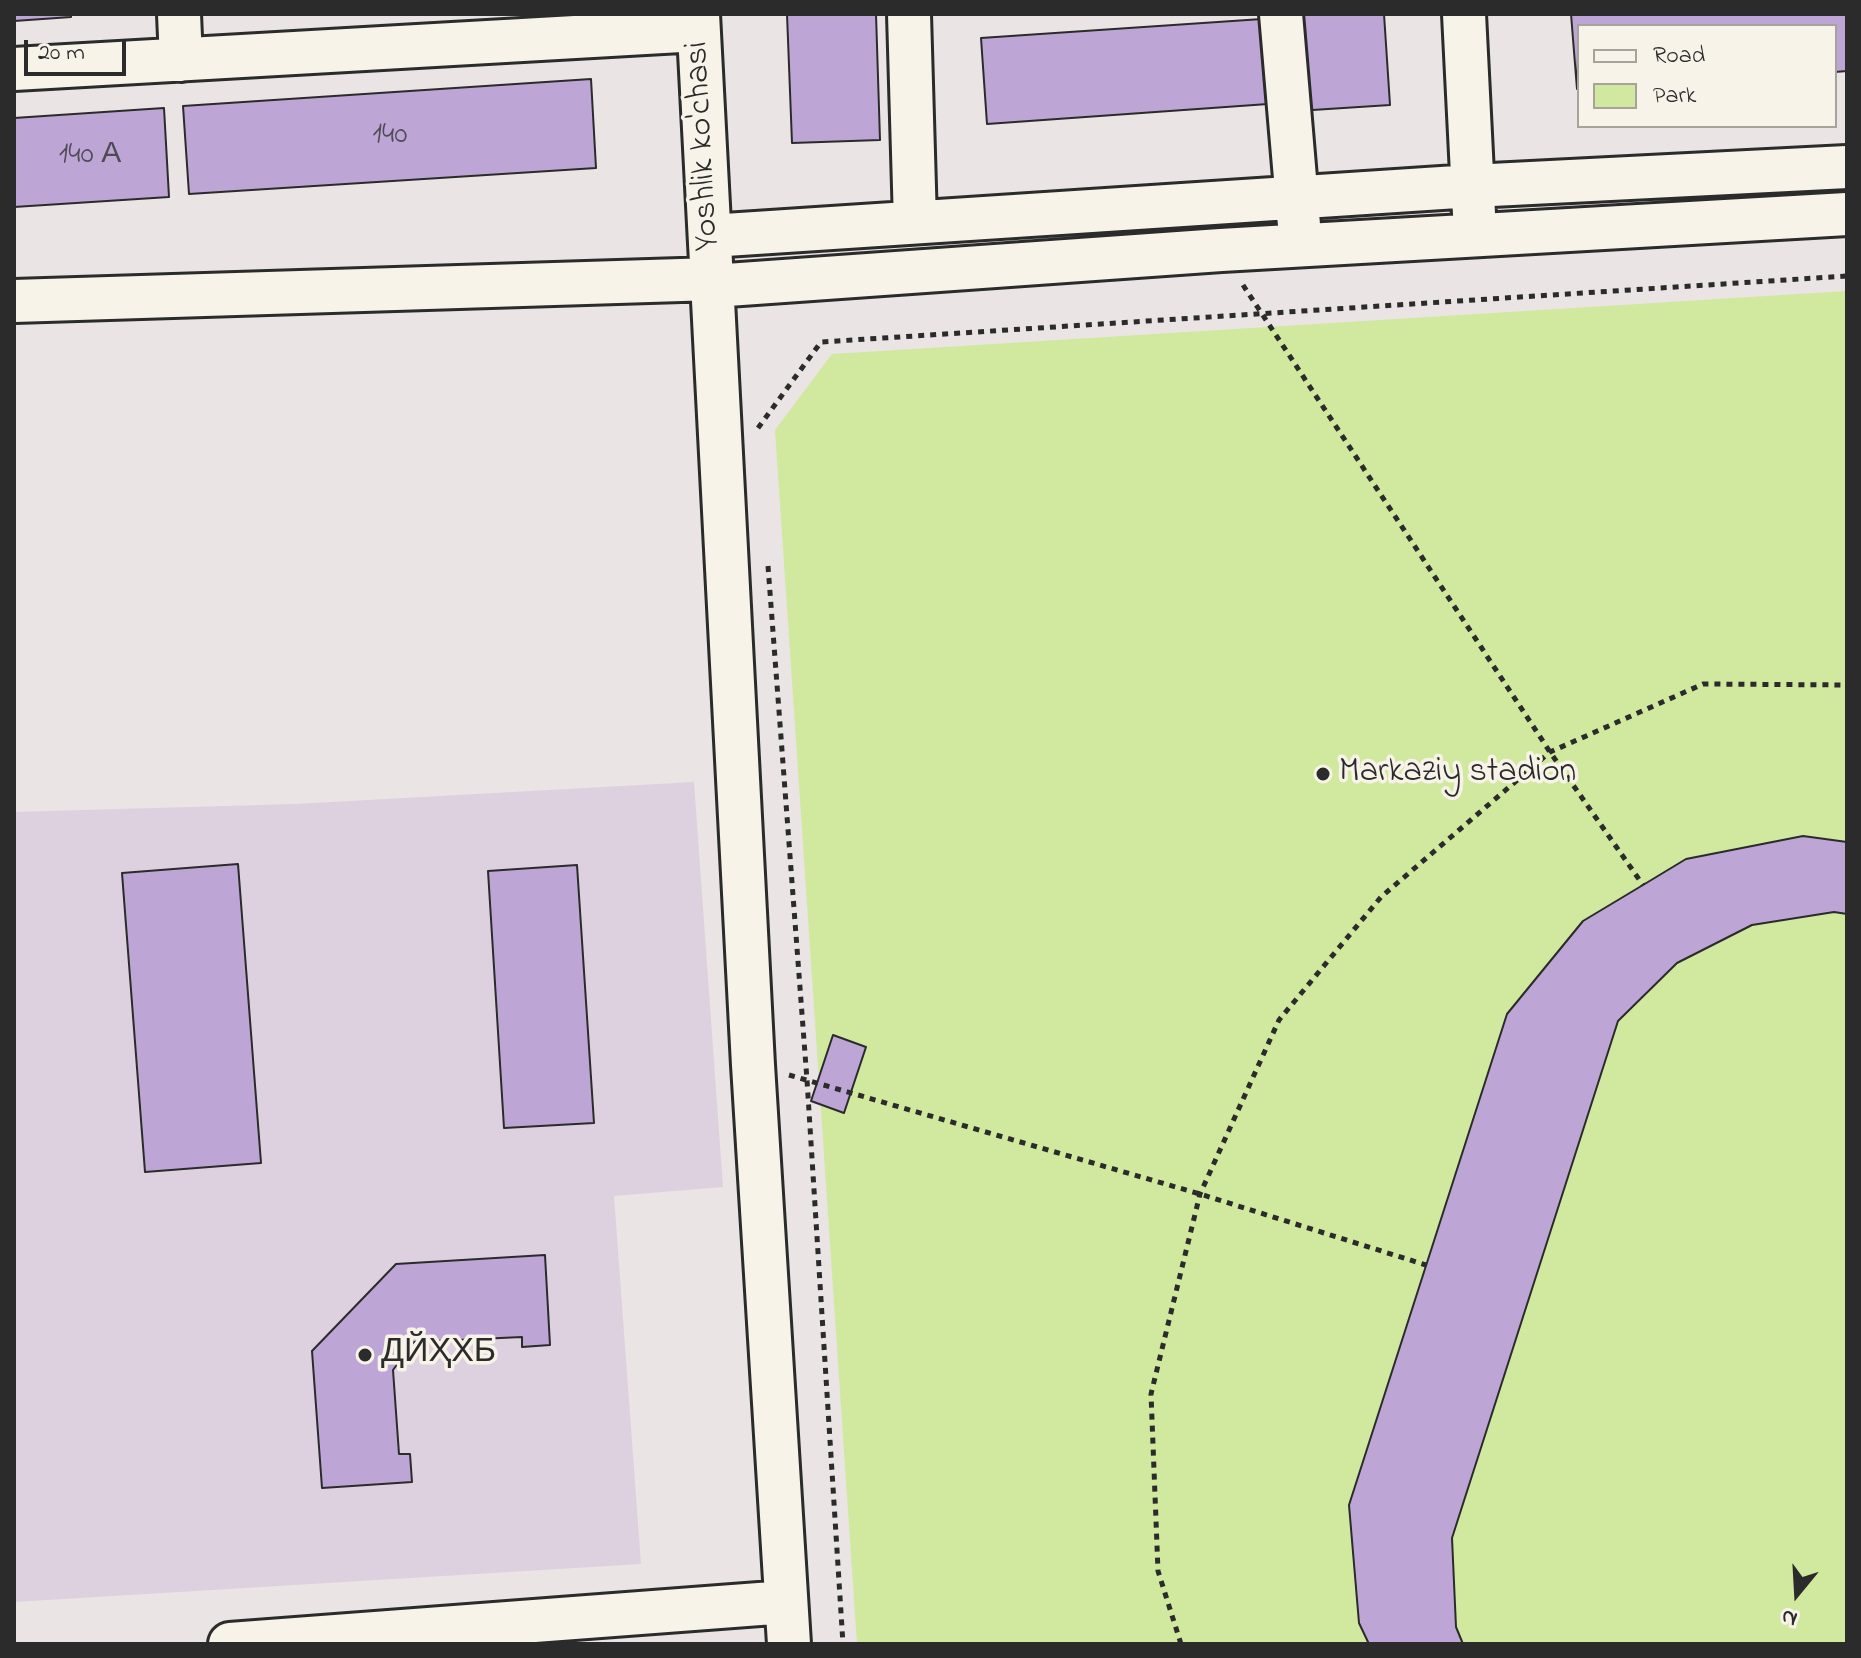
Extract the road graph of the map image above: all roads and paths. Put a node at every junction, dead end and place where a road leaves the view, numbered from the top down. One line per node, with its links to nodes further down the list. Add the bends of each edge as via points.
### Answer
1 (179, 14): 8 (street)
2 (909, 14): 14 (street)
3 (1281, 14): 12 (street)
4 (1464, 14): 11 (street)
5 (698, 22): 6 (street); 15 (street, Yoshlik ko'chasi)
6 (463, 29): 7 (street)
7 (358, 32): 8 (street)
8 (181, 60): 9 (street)
9 (14, 69)
10 (1847, 167): 11 (street)
11 (1472, 186): 12 (street); 16 (street)
12 (1298, 197): 14 (street); 17 (street)
13 (1847, 214): 16 (street)
14 (915, 222): 15 (street)
15 (710, 236): 20 (street, Yoshlik ko'chasi)
16 (1475, 236): 17 (street)
17 (1300, 246): 18 (street)
18 (1221, 250): 20 (street); 22 (path)
19 (1847, 276): 22 (path)
20 (713, 282): 21 (street); 28 (street, Yoshlik ko'chasi)
21 (14, 301)
22 (1264, 315): 23 (path, via 821,342 758,428); 26 (path)
23 (759, 444)
24 (767, 555): 29 (path)
25 (1847, 685): 26 (path, via 1703,684)
26 (1550, 752): 27 (path); 30 (path, via 1381,897 1279,1020)
27 (1643, 885)
28 (753, 1065): 29 (path); 32 (street, Yoshlik ko'chasi)
29 (807, 1080): 30 (path); 35 (path)
30 (1200, 1194): 31 (path); 36 (path, via 1151,1394 1158,1571)
31 (1426, 1265)
32 (786, 1602): 33 (street); 34 (street, Yoshlik ko'chasi)
33 (230, 1644)
34 (789, 1644)
35 (843, 1644)
36 (1181, 1644)

